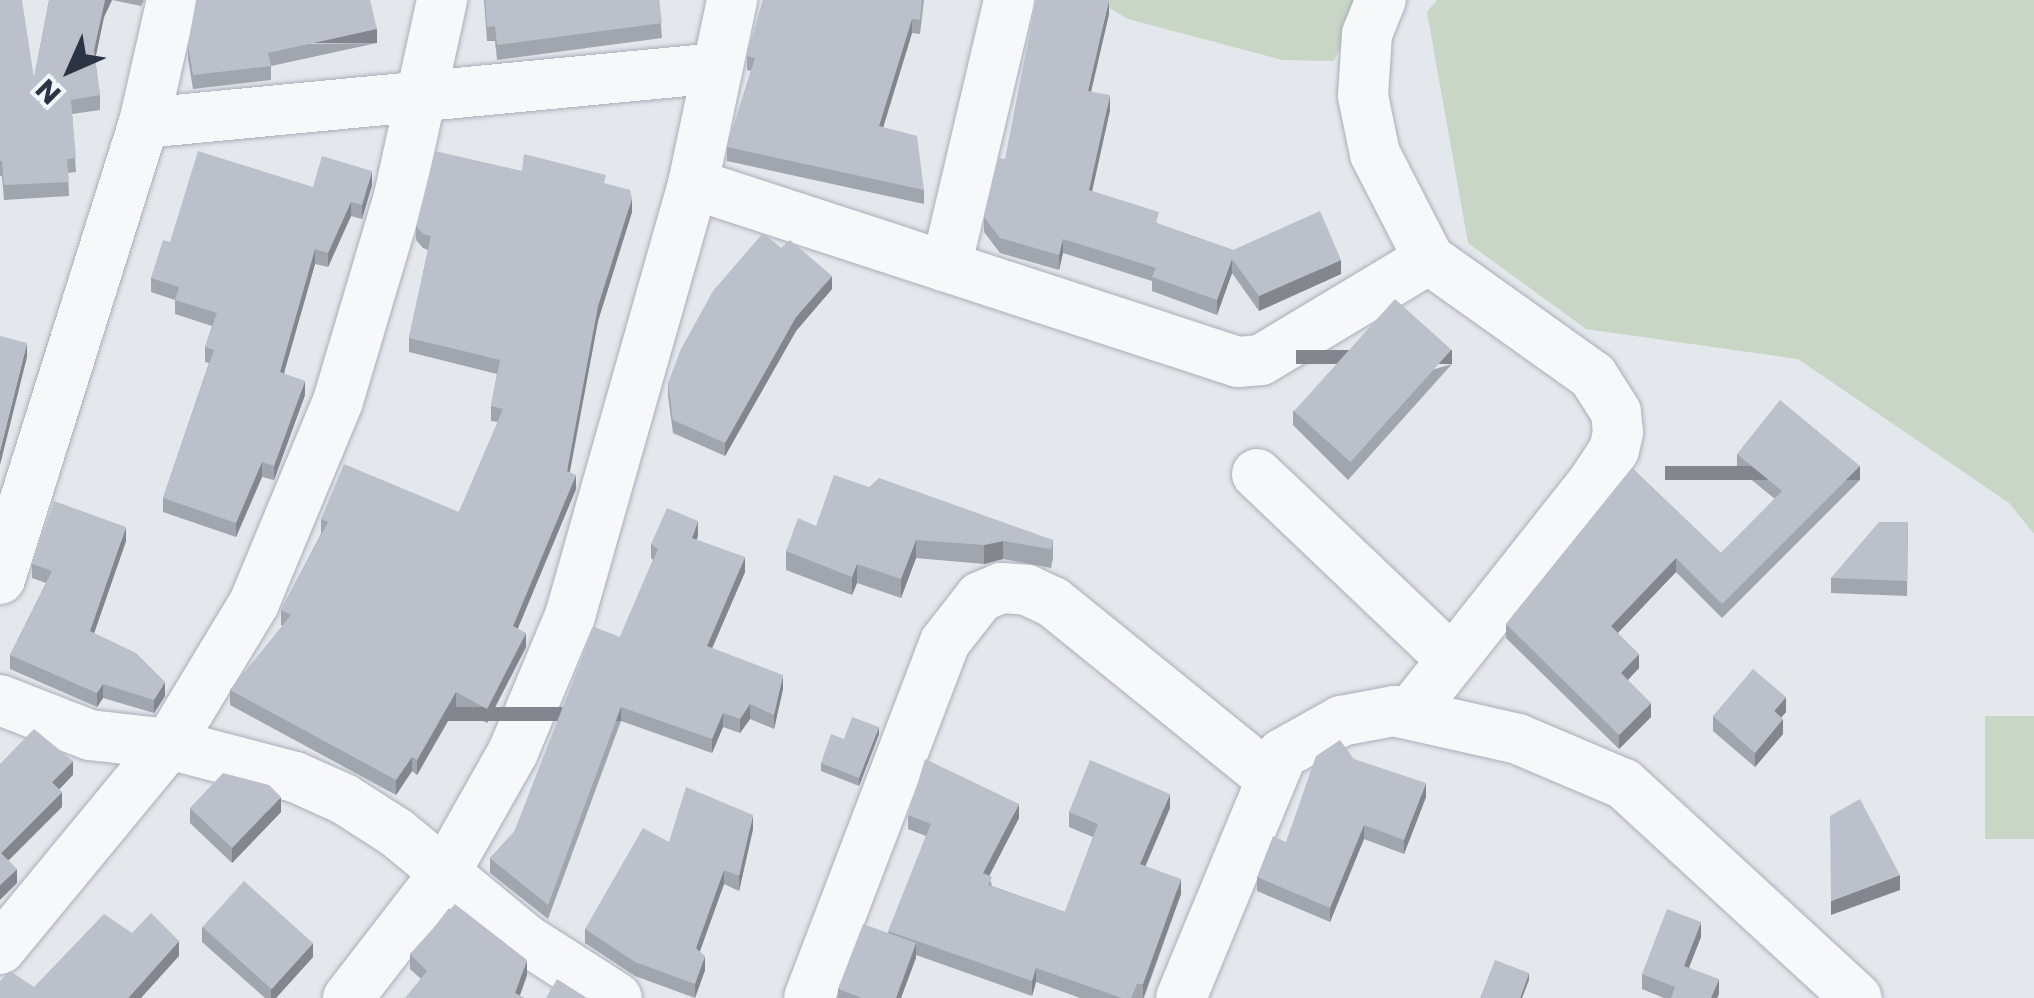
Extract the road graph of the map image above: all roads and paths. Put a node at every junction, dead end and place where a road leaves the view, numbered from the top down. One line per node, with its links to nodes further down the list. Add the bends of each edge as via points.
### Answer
1 (172, 0): 8 (street)
2 (442, 0): 7 (street)
3 (732, 0): 6 (street)
4 (1009, 0): 11 (street)
5 (1381, 0): 10 (street, via 1367,34 1363,96 1375,154)
6 (717, 68): 7 (street); 9 (street)
7 (420, 101): 8 (street); 17 (street, via 399,196 307,489 254,603)
8 (144, 123): 13 (street)
9 (694, 184): 11 (street); 19 (street, via 570,616 513,752)
10 (1429, 259): 11 (street, via 1285,352 1238,362); 14 (street, via 1593,376 1616,412 1618,432 1591,485)
11 (946, 267)
12 (1257, 474): 14 (street)
13 (0, 579)
14 (1450, 658): 16 (street)
15 (0, 700): 17 (street, via 90,735)
16 (1410, 714): 18 (street, via 1369,712 1309,734 1282,754); 25 (street, via 1518,739 1624,784)
17 (169, 744): 19 (street, via 295,777 344,799); 20 (street)
18 (1269, 777): 23 (street, via 1054,602 1001,588 980,597 945,642); 24 (street)
19 (444, 874): 21 (street); 22 (street, via 525,939)
20 (0, 948)
21 (348, 998)
22 (618, 998)
23 (809, 998)
24 (1180, 998)
25 (1857, 998)

